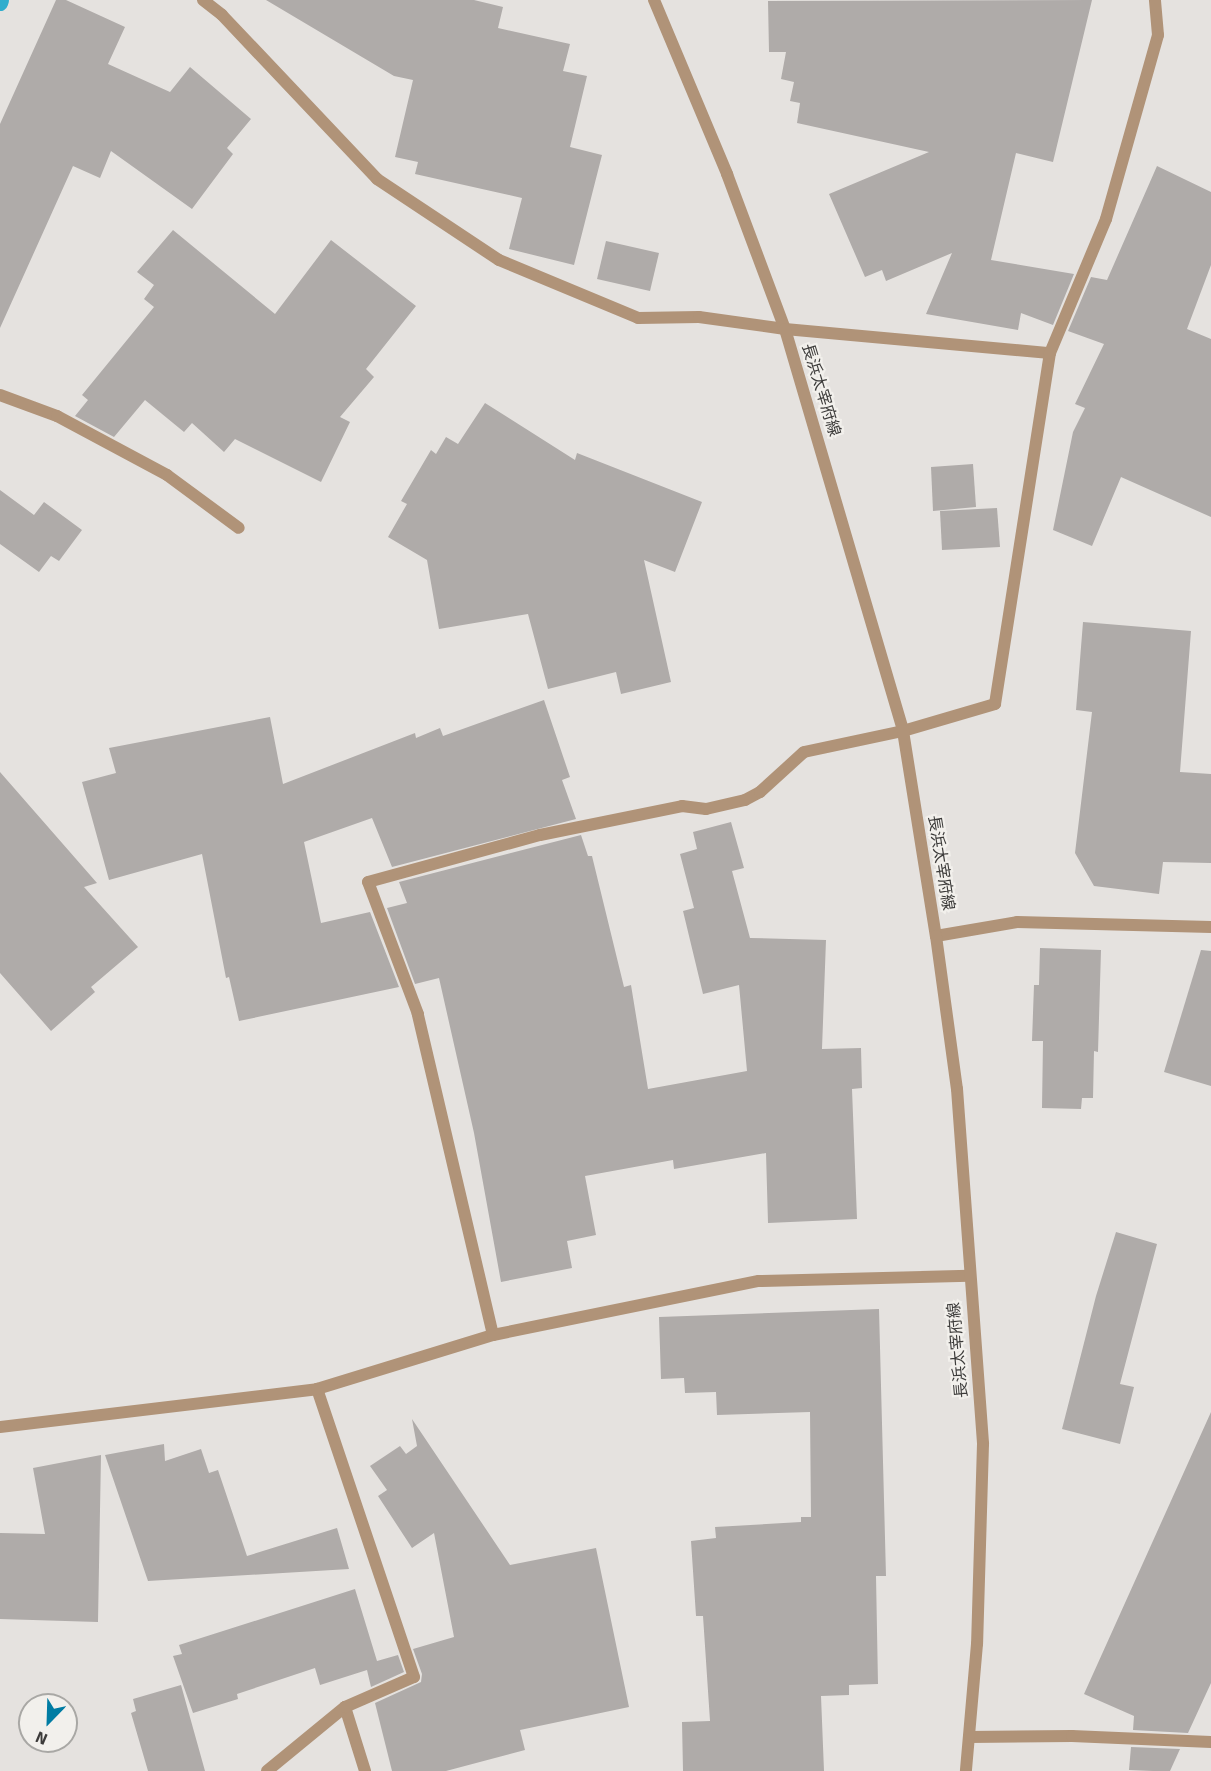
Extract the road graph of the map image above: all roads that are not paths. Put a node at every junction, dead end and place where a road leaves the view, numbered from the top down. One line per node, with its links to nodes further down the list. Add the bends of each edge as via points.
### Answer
1 (203, 0): 4 (street, via 222,15 377,179 500,260 638,318 699,317)
2 (654, 0): 4 (street, 長浜太宰府線, via 728,174)
3 (1155, 0): 5 (street, via 1158,35 1106,219)
4 (785, 329): 5 (street); 8 (street, 長浜太宰府線)
5 (1050, 353): 8 (street, via 994,704)
6 (0, 395): 7 (street, via 57,416 167,475)
7 (239, 528)
8 (903, 731): 10 (street, 長浜太宰府線); 12 (street, via 804,752 760,792 745,800 706,809 682,806 540,835 368,882 418,1014)
9 (1211, 927): 10 (street, via 1017,922)
10 (936, 936): 11 (street, 長浜太宰府線, via 957,1089)
11 (969, 1276): 12 (street, via 759,1281); 16 (street, 長浜太宰府線, via 982,1443 977,1644)
12 (493, 1335): 13 (street)
13 (317, 1389): 14 (street); 15 (street, via 414,1677)
14 (0, 1427)
15 (345, 1707): 18 (street); 19 (street)
16 (969, 1737): 17 (street, via 1072,1736); 20 (street, 長浜太宰府線)
17 (1211, 1742)
18 (267, 1771)
19 (365, 1771)
20 (966, 1771)

